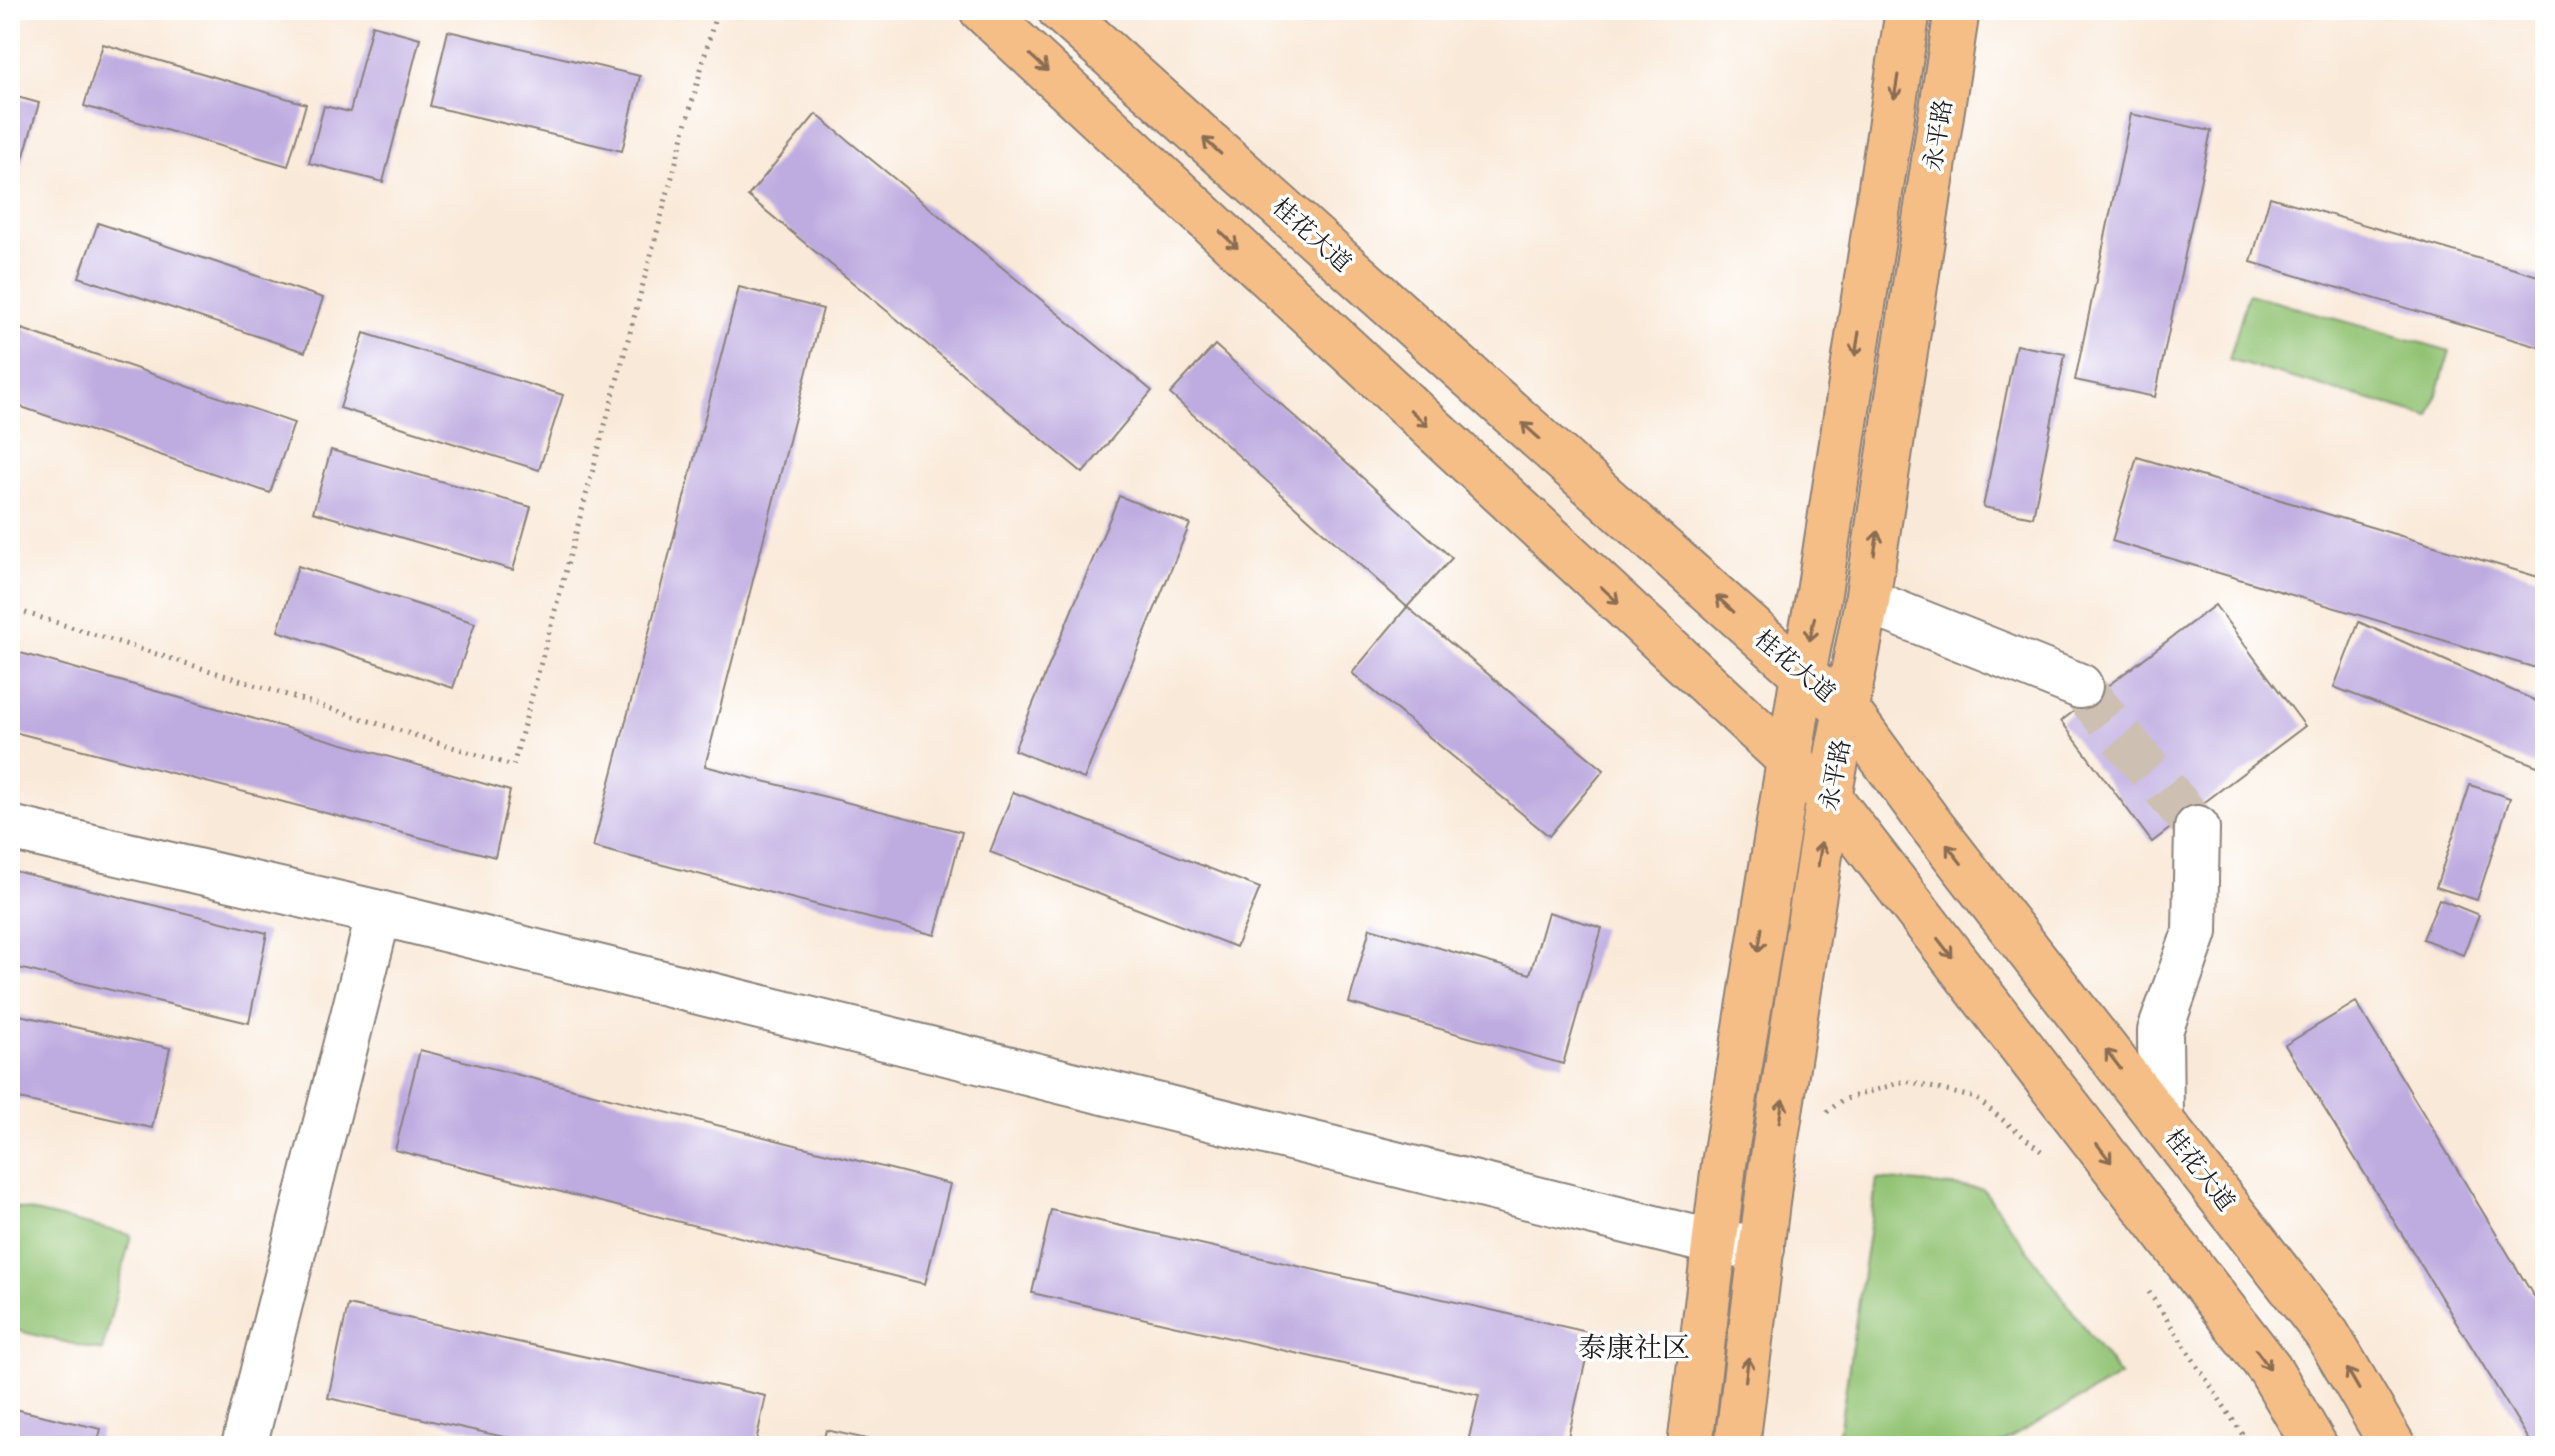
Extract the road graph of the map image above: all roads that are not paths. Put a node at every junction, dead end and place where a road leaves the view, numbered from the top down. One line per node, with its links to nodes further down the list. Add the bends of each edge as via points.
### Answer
1 (982, 10): 9 (main road, one-way to 9)
2 (1060, 10): 6 (main road, 桂花大道, one-way to 2)
3 (1908, 10): 6 (main road, 永平路, one-way to 6)
4 (1957, 10): 5 (main road, 永平路, one-way to 4)
5 (1867, 601): 7 (street); 8 (main road, 永平路)
6 (1803, 674): 8 (main road, 桂花大道); 9 (main road, 永平路)
7 (2080, 686)
8 (1847, 710): 10 (main road, 永平路); 14 (main road, 桂花大道, one-way to 8)
9 (1789, 762): 10 (main road); 15 (main road, 永平路, one-way to 15)
10 (1829, 797): 16 (main road, 永平路, one-way to 10); 20 (main road, one-way to 20, via 2270,1369)
11 (10, 828): 13 (street)
12 (2197, 828): 14 (street, via 2195,932 2160,1031)
13 (379, 913): 15 (street); 17 (street)
14 (2161, 1121): 21 (main road, 桂花大道, one-way to 14, via 2327,1334)
15 (1715, 1243): 16 (street); 18 (main road, 永平路)
16 (1762, 1248): 19 (main road, 永平路, one-way to 16)
17 (244, 1446)
18 (1690, 1446)
19 (1737, 1446)
20 (2315, 1446)
21 (2393, 1446)

